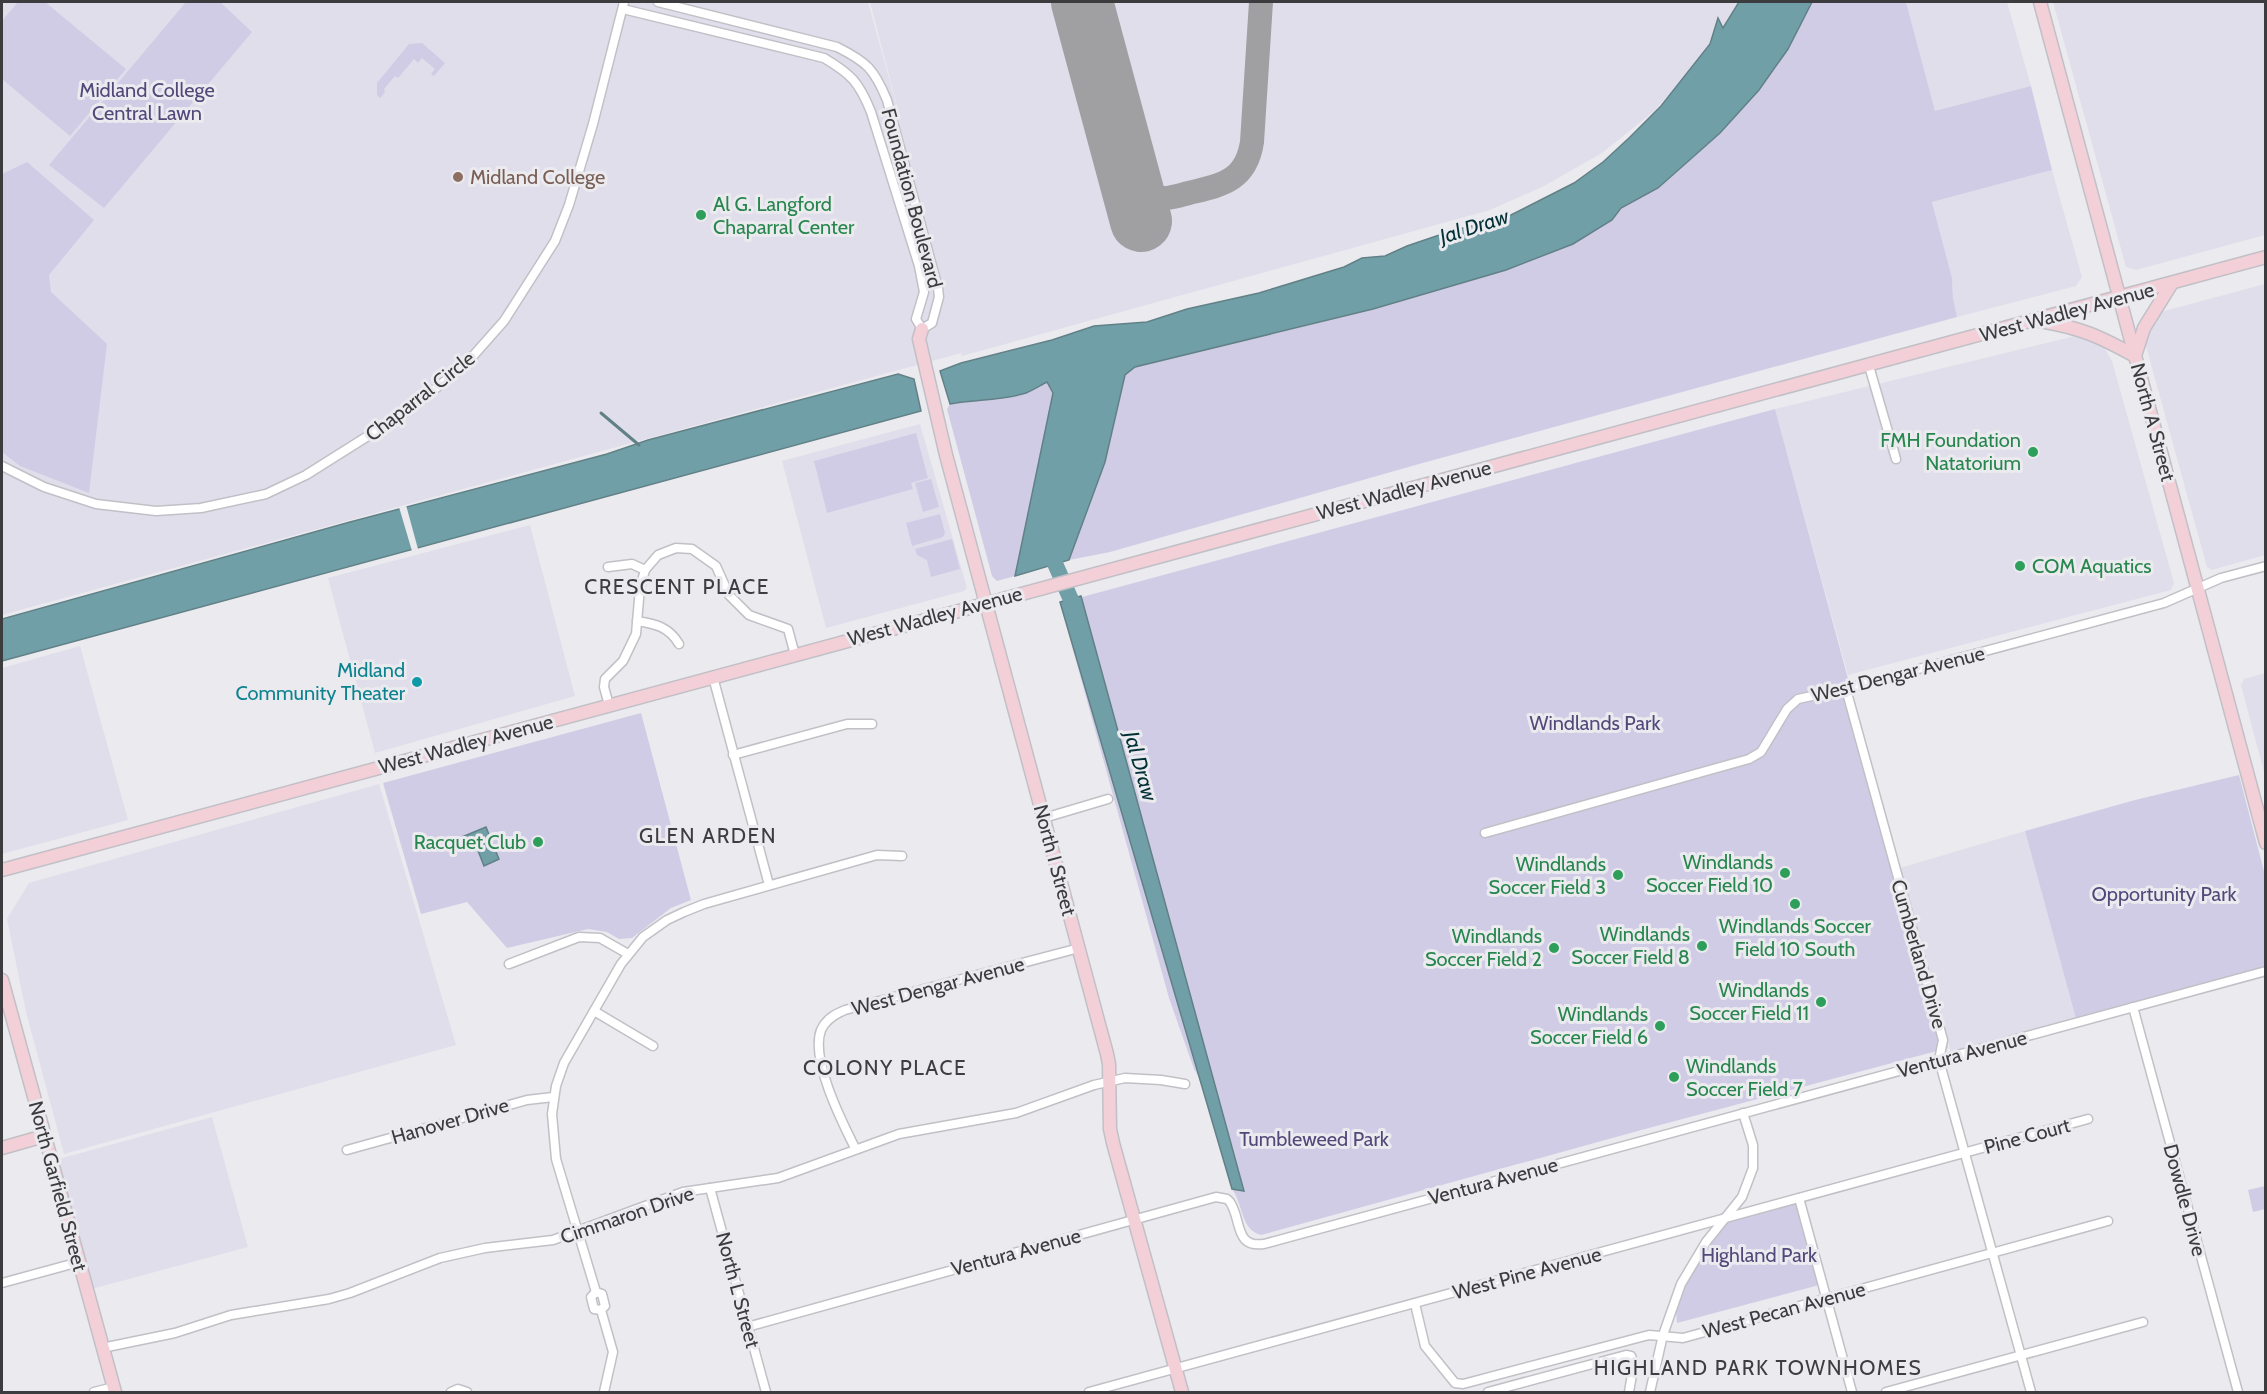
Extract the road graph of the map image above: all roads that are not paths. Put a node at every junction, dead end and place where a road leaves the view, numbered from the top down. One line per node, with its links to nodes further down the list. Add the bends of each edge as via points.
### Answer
1 (658, 2): 4 (street, Foundation Boulevard, via 837,46 858,58 877,77 887,100)
2 (2040, 2): 8 (main road, North A Street)
3 (623, 5): 5 (street, Foundation Boulevard, via 824,58 842,69 861,88); 14 (street, Chaparral Circle, via 594,124 555,241 504,321 465,365 399,418 306,475 266,494 201,508 156,511 96,504 44,487)
4 (906, 172): 5 (street); 10 (street, Foundation Boulevard, via 939,297 932,323)
5 (891, 176): 10 (street, Foundation Boulevard, via 919,266 924,292 916,319)
6 (2265, 257): 7 (main road, West Wadley Avenue)
7 (2172, 283): 8 (main road, West Wadley Avenue); 11 (main road, via 2144,328)
8 (2119, 298): 9 (main road, West Wadley Avenue); 11 (main road, North A Street)
9 (2036, 320): 11 (main road, via 2100,336); 12 (main road, West Wadley Avenue)
10 (922, 329): 19 (main road, North I Street, via 919,339 946,455)
11 (2135, 356): 18 (main road, North A Street)
12 (1869, 366): 13 (street); 19 (main road, West Wadley Avenue)
13 (1896, 459)
14 (2, 466)
15 (2265, 566): 18 (street, West Dengar Avenue)
16 (608, 567): 17 (street, via 632,564)
17 (645, 570): 20 (street); 22 (street, via 658,555 676,548 692,549 716,566 729,595 748,615 788,629)
18 (2198, 589): 24 (street, West Dengar Avenue, via 2164,603); 31 (main road, North A Street)
19 (986, 602): 22 (main road, West Wadley Avenue); 29 (main road, North I Street)
20 (637, 621): 21 (street, via 673,632); 25 (street, via 636,634 623,661 605,679)
21 (679, 644)
22 (795, 655): 23 (main road, West Wadley Avenue)
23 (712, 677): 25 (main road, West Wadley Avenue); 27 (street)
24 (1845, 689): 30 (street, West Dengar Avenue, via 1798,699 1787,709 1761,752 1749,759); 44 (street, Cumberland Drive, via 1943,1040)
25 (609, 705): 33 (main road, West Wadley Avenue)
26 (872, 724): 27 (street, via 846,724)
27 (733, 755): 34 (street)
28 (1108, 799): 29 (street)
29 (1044, 818): 35 (main road, North I Street)
30 (1485, 833)
31 (2265, 843)
32 (902, 856): 34 (street, via 878,855)
33 (2, 870)
34 (769, 885): 36 (street, via 684,912 653,929)
35 (1079, 948): 45 (main road, North I Street, via 1107,1054); 52 (street, West Dengar Avenue, via 845,1010 829,1019 819,1040 822,1059 835,1108)
36 (628, 954): 37 (street, via 600,938 579,937); 41 (street)
37 (509, 964)
38 (2265, 971): 40 (street, Ventura Avenue)
39 (2, 980): 42 (main road, North Garfield Street)
40 (2133, 1007): 44 (street, Ventura Avenue); 86 (street, Dowdle Drive)
41 (594, 1011): 43 (street); 47 (street, via 564,1064)
42 (6, 1012): 50 (main road, North Garfield Street)
43 (653, 1046)
44 (1939, 1060): 48 (street, Ventura Avenue); 54 (street, Cumberland Drive)
45 (1109, 1081): 46 (street, Cimmaron Drive, via 1145,1078); 52 (street, Cimmaron Drive, via 1016,1113 915,1130); 58 (main road, North I Street, via 1110,1129)
46 (1185, 1084)
47 (553, 1097): 53 (street, Hanover Drive, via 527,1100); 60 (street, via 553,1144)
48 (1743, 1113): 57 (street, via 1753,1145 1753,1168 1742,1197); 58 (street, Ventura Avenue, via 1264,1244 1251,1244 1244,1239 1233,1207 1222,1197)
49 (2088, 1119): 54 (street, Pine Court)
50 (44, 1136): 51 (main road); 62 (main road, North Garfield Street)
51 (2, 1148)
52 (855, 1148): 55 (street, Cimmaron Drive, via 778,1178)
53 (347, 1150)
54 (1965, 1153): 56 (street, West Pine Avenue); 61 (street, Cumberland Drive)
55 (710, 1188): 60 (street, Cimmaron Drive, via 664,1198); 67 (street, North L Street)
56 (1799, 1198): 57 (street, West Pine Avenue); 64 (street)
57 (1725, 1219): 65 (street, West Pine Avenue); 68 (street, via 1681,1284)
58 (1134, 1220): 67 (street, Ventura Avenue); 71 (main road, North I Street)
59 (2108, 1221): 61 (street, West Pecan Avenue)
60 (579, 1232): 69 (street, Cimmaron Drive, via 553,1240 440,1258 328,1299 240,1313 175,1333); 76 (street, via 596,1292 602,1294 605,1306 601,1310 613,1352)
61 (1993, 1253): 64 (street, West Pecan Avenue); 70 (street, Cumberland Drive)
62 (79, 1262): 63 (street); 69 (main road, North Garfield Street)
63 (2, 1283)
64 (1827, 1298): 68 (street, West Pecan Avenue, via 1683,1338); 83 (street)
65 (1415, 1304): 68 (street, West Pecan Avenue, via 1425,1346 1458,1384 1649,1335); 71 (street, West Pine Avenue)
66 (2143, 1322): 70 (street)
67 (747, 1327): 77 (street, North L Street)
68 (1663, 1335): 82 (street)
69 (102, 1348): 72 (main road, North Garfield Street)
70 (2020, 1356): 84 (street); 85 (street, Cumberland Drive)
71 (1174, 1368): 78 (street, West Pine Avenue); 79 (main road, North I Street)
72 (114, 1390): 73 (street)
73 (94, 1392)
74 (451, 1392): 75 (street)
75 (467, 1392)
76 (604, 1392)
77 (765, 1392)
78 (1089, 1392)
79 (1182, 1392)
80 (1488, 1392): 81 (street, via 1626,1354 1634,1363)
81 (1629, 1392)
82 (1650, 1392)
83 (1852, 1392)
84 (1886, 1392)
85 (2031, 1392)
86 (2238, 1392)

